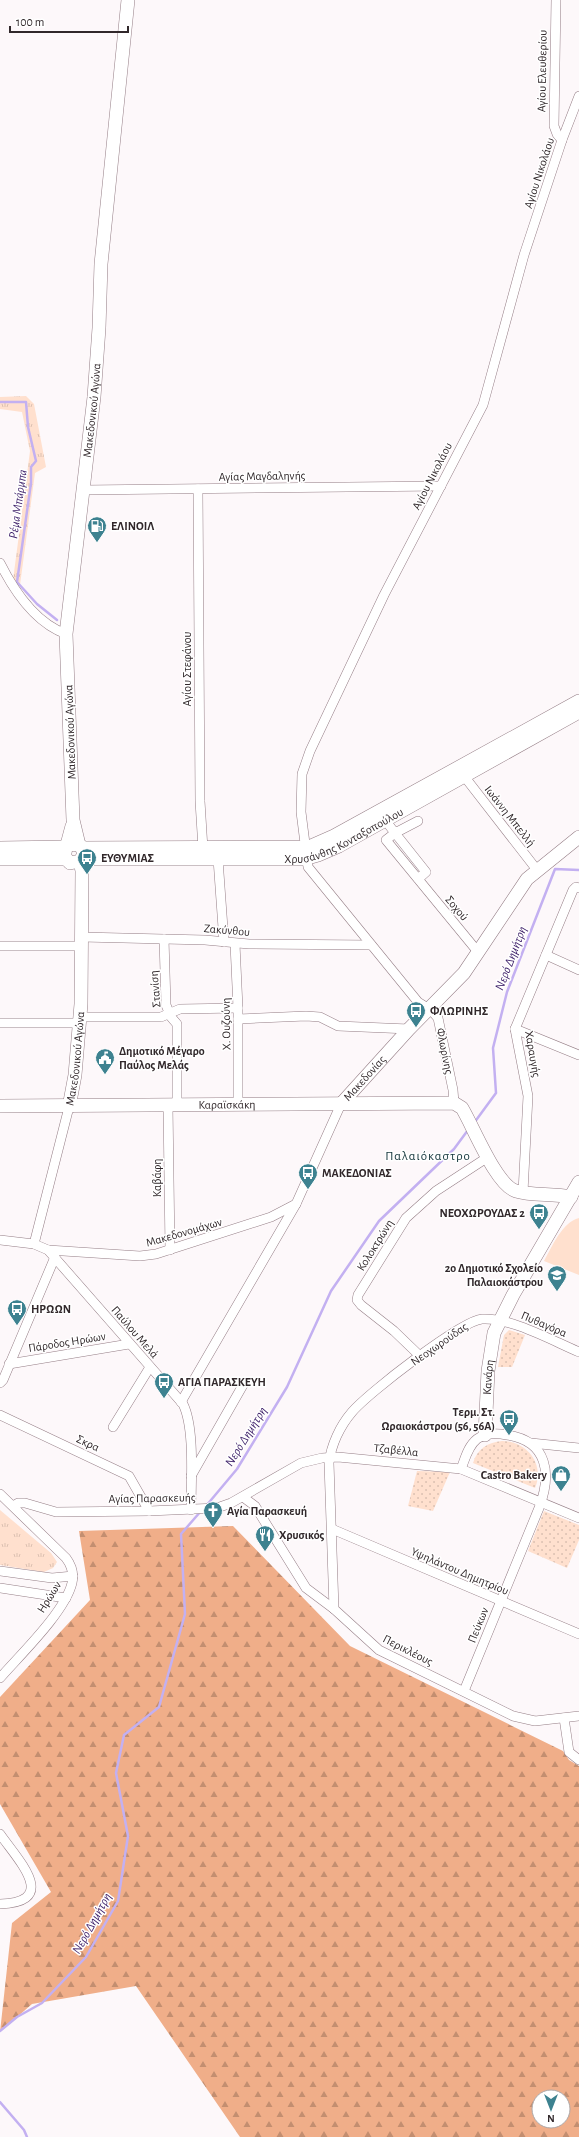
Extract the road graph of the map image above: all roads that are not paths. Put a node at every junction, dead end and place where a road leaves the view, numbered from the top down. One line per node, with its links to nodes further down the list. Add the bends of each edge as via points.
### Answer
1 (128, 0): 7 (street, Μακεδονικού Αγώνα, via 106,205 96,374)
2 (556, 0): 4 (street, Αγίου Ελευθερίου, via 554,126)
3 (579, 96): 4 (street, Αγίου Νικολάου)
4 (562, 140): 5 (street, Αγίου Νικολάου, via 520,270 488,391)
5 (441, 486): 6 (street, Αγίας Μαγδαληνής); 19 (street, Αγίου Νικολάου, via 384,595 305,763 300,796)
6 (198, 489): 7 (street, Αγίας Μαγδαληνής); 18 (street, Αγίου Στεφάνου, via 200,802)
7 (84, 490): 9 (street, Μακεδονικού Αγώνα)
8 (0, 564): 9 (street, via 19,595 41,619)
9 (66, 634): 20 (street, Μακεδονικού Αγώνα)
10 (579, 701): 19 (street, Χρυσάνθης Κονταξοπούλου)
11 (579, 712): 12 (street, Χρυσάνθης Κονταξοπούλου)
12 (464, 776): 13 (street, Χρυσάνθης Κονταξοπούλου); 23 (street, Ιωάννη Μπελλή)
13 (385, 820): 15 (street); 19 (street, Χρυσάνθης Κονταξοπούλου, via 339,846)
14 (418, 821): 15 (street)
15 (395, 834): 31 (street, Σοχού, via 386,840)
16 (579, 837): 23 (street, Μακεδονίας)
17 (0, 848): 20 (street, Χρυσάνθης Κονταξοπούλου)
18 (203, 849): 19 (street, Χρυσάνθης Κονταξοπούλου); 20 (street, Χρυσάνθης Κονταξοπούλου)
19 (306, 853): 22 (street, Χρυσάνθης Κονταξοπούλου); 29 (street, Φλωρίνης, via 311,872)
20 (74, 854): 21 (street, Χρυσάνθης Κονταξοπούλου); 22 (street, Χρυσάνθης Κονταξοπούλου); 26 (street, Μακεδονικού Αγώνα, via 82,871)
21 (0, 859)
22 (218, 859): 27 (street)
23 (537, 870): 31 (street, Μακεδονίας, via 518,890)
24 (579, 888): 32 (street, Χαραυγής, via 573,890)
25 (164, 939): 26 (street, Ζακύνθου); 27 (street, Ζακύνθου); 36 (street, Στανίση, via 166,1005)
26 (82, 942): 30 (street, Ζακύνθου); 38 (street, Μακεδονικού Αγώνα)
27 (224, 942): 28 (street, Ζακύνθου)
28 (235, 944): 29 (street, Ζακύνθου); 34 (street, Χ. Ουζούνη)
29 (371, 945): 35 (street, Φλωρίνης, via 418,1002)
30 (0, 946)
31 (478, 952): 35 (street, Μακεδονίας, via 464,972)
32 (546, 955): 33 (street); 41 (street, Χαραυγής)
33 (579, 970)
34 (238, 1008): 36 (street, via 180,1009); 37 (street, Χ. Ουζούνη)
35 (429, 1009): 40 (street, Μακεδονίας); 43 (street, Φλωρίνης, via 437,1016 440,1025)
36 (169, 1013): 38 (street, via 161,1016); 47 (street, Στανίση, via 177,1024)
37 (238, 1019): 40 (street, via 306,1016 320,1017 338,1026); 45 (street, Χ. Ουζούνη)
38 (80, 1020): 39 (street); 48 (street, Μακεδονικού Αγώνα, via 74,1084)
39 (0, 1023)
40 (409, 1029): 44 (street, Μακεδονίας)
41 (515, 1029): 42 (street); 51 (street, Χαραυγής, via 528,1096)
42 (579, 1055)
43 (454, 1103): 44 (street, Καραϊσκάκη); 49 (street, via 460,1106 466,1115)
44 (341, 1104): 45 (street, Καραϊσκάκη); 53 (street, Μακεδονίας)
45 (238, 1105): 47 (street, Καραϊσκάκη)
46 (0, 1106): 48 (street, Καραϊσκάκη)
47 (173, 1106): 48 (street, Καραϊσκάκη); 56 (street, Καβάφη)
48 (69, 1107): 55 (street, Μακεδονικού Αγώνα)
49 (488, 1157): 51 (street, via 504,1185); 61 (street, Κολοκτρώνη, via 436,1191 406,1218 358,1295 357,1300 361,1305 394,1330)
50 (579, 1182): 52 (street)
51 (523, 1192): 52 (street, via 555,1193)
52 (575, 1198): 58 (street)
53 (296, 1204): 56 (street, Μακεδονομάχων, via 271,1217); 66 (street, Μακεδονίας)
54 (0, 1240): 55 (street, Παύλου Μελά)
55 (34, 1244): 57 (street, Παύλου Μελά)
56 (170, 1250): 57 (street, Μακεδονομάχων, via 140,1256)
57 (52, 1254): 59 (street, Παύλου Μελά); 62 (street)
58 (499, 1320): 60 (street, Πυθαγόρα); 61 (street, Νεοχωρούδας, via 482,1319 470,1322); 69 (street, Κανάρη, via 489,1363)
59 (129, 1344): 62 (street, Πάροδος Ηρώων); 63 (street, Παύλου Μελά)
60 (579, 1352)
61 (420, 1356): 72 (street, Νεοχωρούδας, via 353,1411 339,1432)
62 (9, 1364): 64 (street)
63 (150, 1368): 66 (street, Παύλου Μελά); 68 (street)
64 (0, 1383)
65 (243, 1385): 74 (street)
66 (181, 1402): 74 (street, Παύλου Μελά, via 188,1418)
67 (0, 1415): 80 (street, Σκρα, via 129,1476)
68 (113, 1428)
69 (485, 1435): 70 (street, via 512,1435); 73 (street, via 472,1445)
70 (530, 1443): 71 (street); 77 (street, via 540,1453 546,1468 545,1491)
71 (579, 1448)
72 (329, 1457): 73 (street, Τζαβέλλα); 76 (street, Αγίας Παρασκευής, via 301,1463); 82 (street)
73 (461, 1469): 77 (street, Τζαβέλλα)
74 (191, 1477): 79 (street, Παύλου Μελά)
75 (0, 1494): 78 (street, Ηρώων)
76 (243, 1497): 79 (street, Αγίας Παρασκευής, via 222,1507); 88 (street, Περικλέους, via 255,1506 306,1588)
77 (541, 1502): 81 (street, Τζαβέλλα); 87 (street, Πεύκων)
78 (13, 1506): 80 (street, Αγίας Παρασκευής, via 22,1502 56,1512); 84 (street, Ηρώων, via 66,1558 72,1566)
79 (196, 1509): 80 (street, Αγίας Παρασκευής)
80 (149, 1511)
81 (579, 1518)
82 (332, 1529): 87 (street, Υψηλάντου Δημητρίου); 88 (street)
83 (0, 1570): 84 (street, via 52,1578)
84 (73, 1576): 86 (street, Ηρώων)
85 (0, 1588): 86 (street)
86 (66, 1598): 90 (street, Ηρώων)
87 (501, 1601): 89 (street, Υψηλάντου Δημητρίου); 91 (street, Πεύκων)
88 (334, 1609): 91 (street, Περικλέους, via 379,1650)
89 (579, 1634)
90 (0, 1678)
91 (464, 1691): 93 (street, Περικλέους, via 524,1719 545,1721)
92 (579, 1716): 93 (street, Περικλέους)
93 (564, 1718): 94 (street, via 569,1752)
94 (579, 1760)
95 (0, 1834): 96 (street, via 27,1873 32,1889 31,1894 24,1900)
96 (0, 1904)

